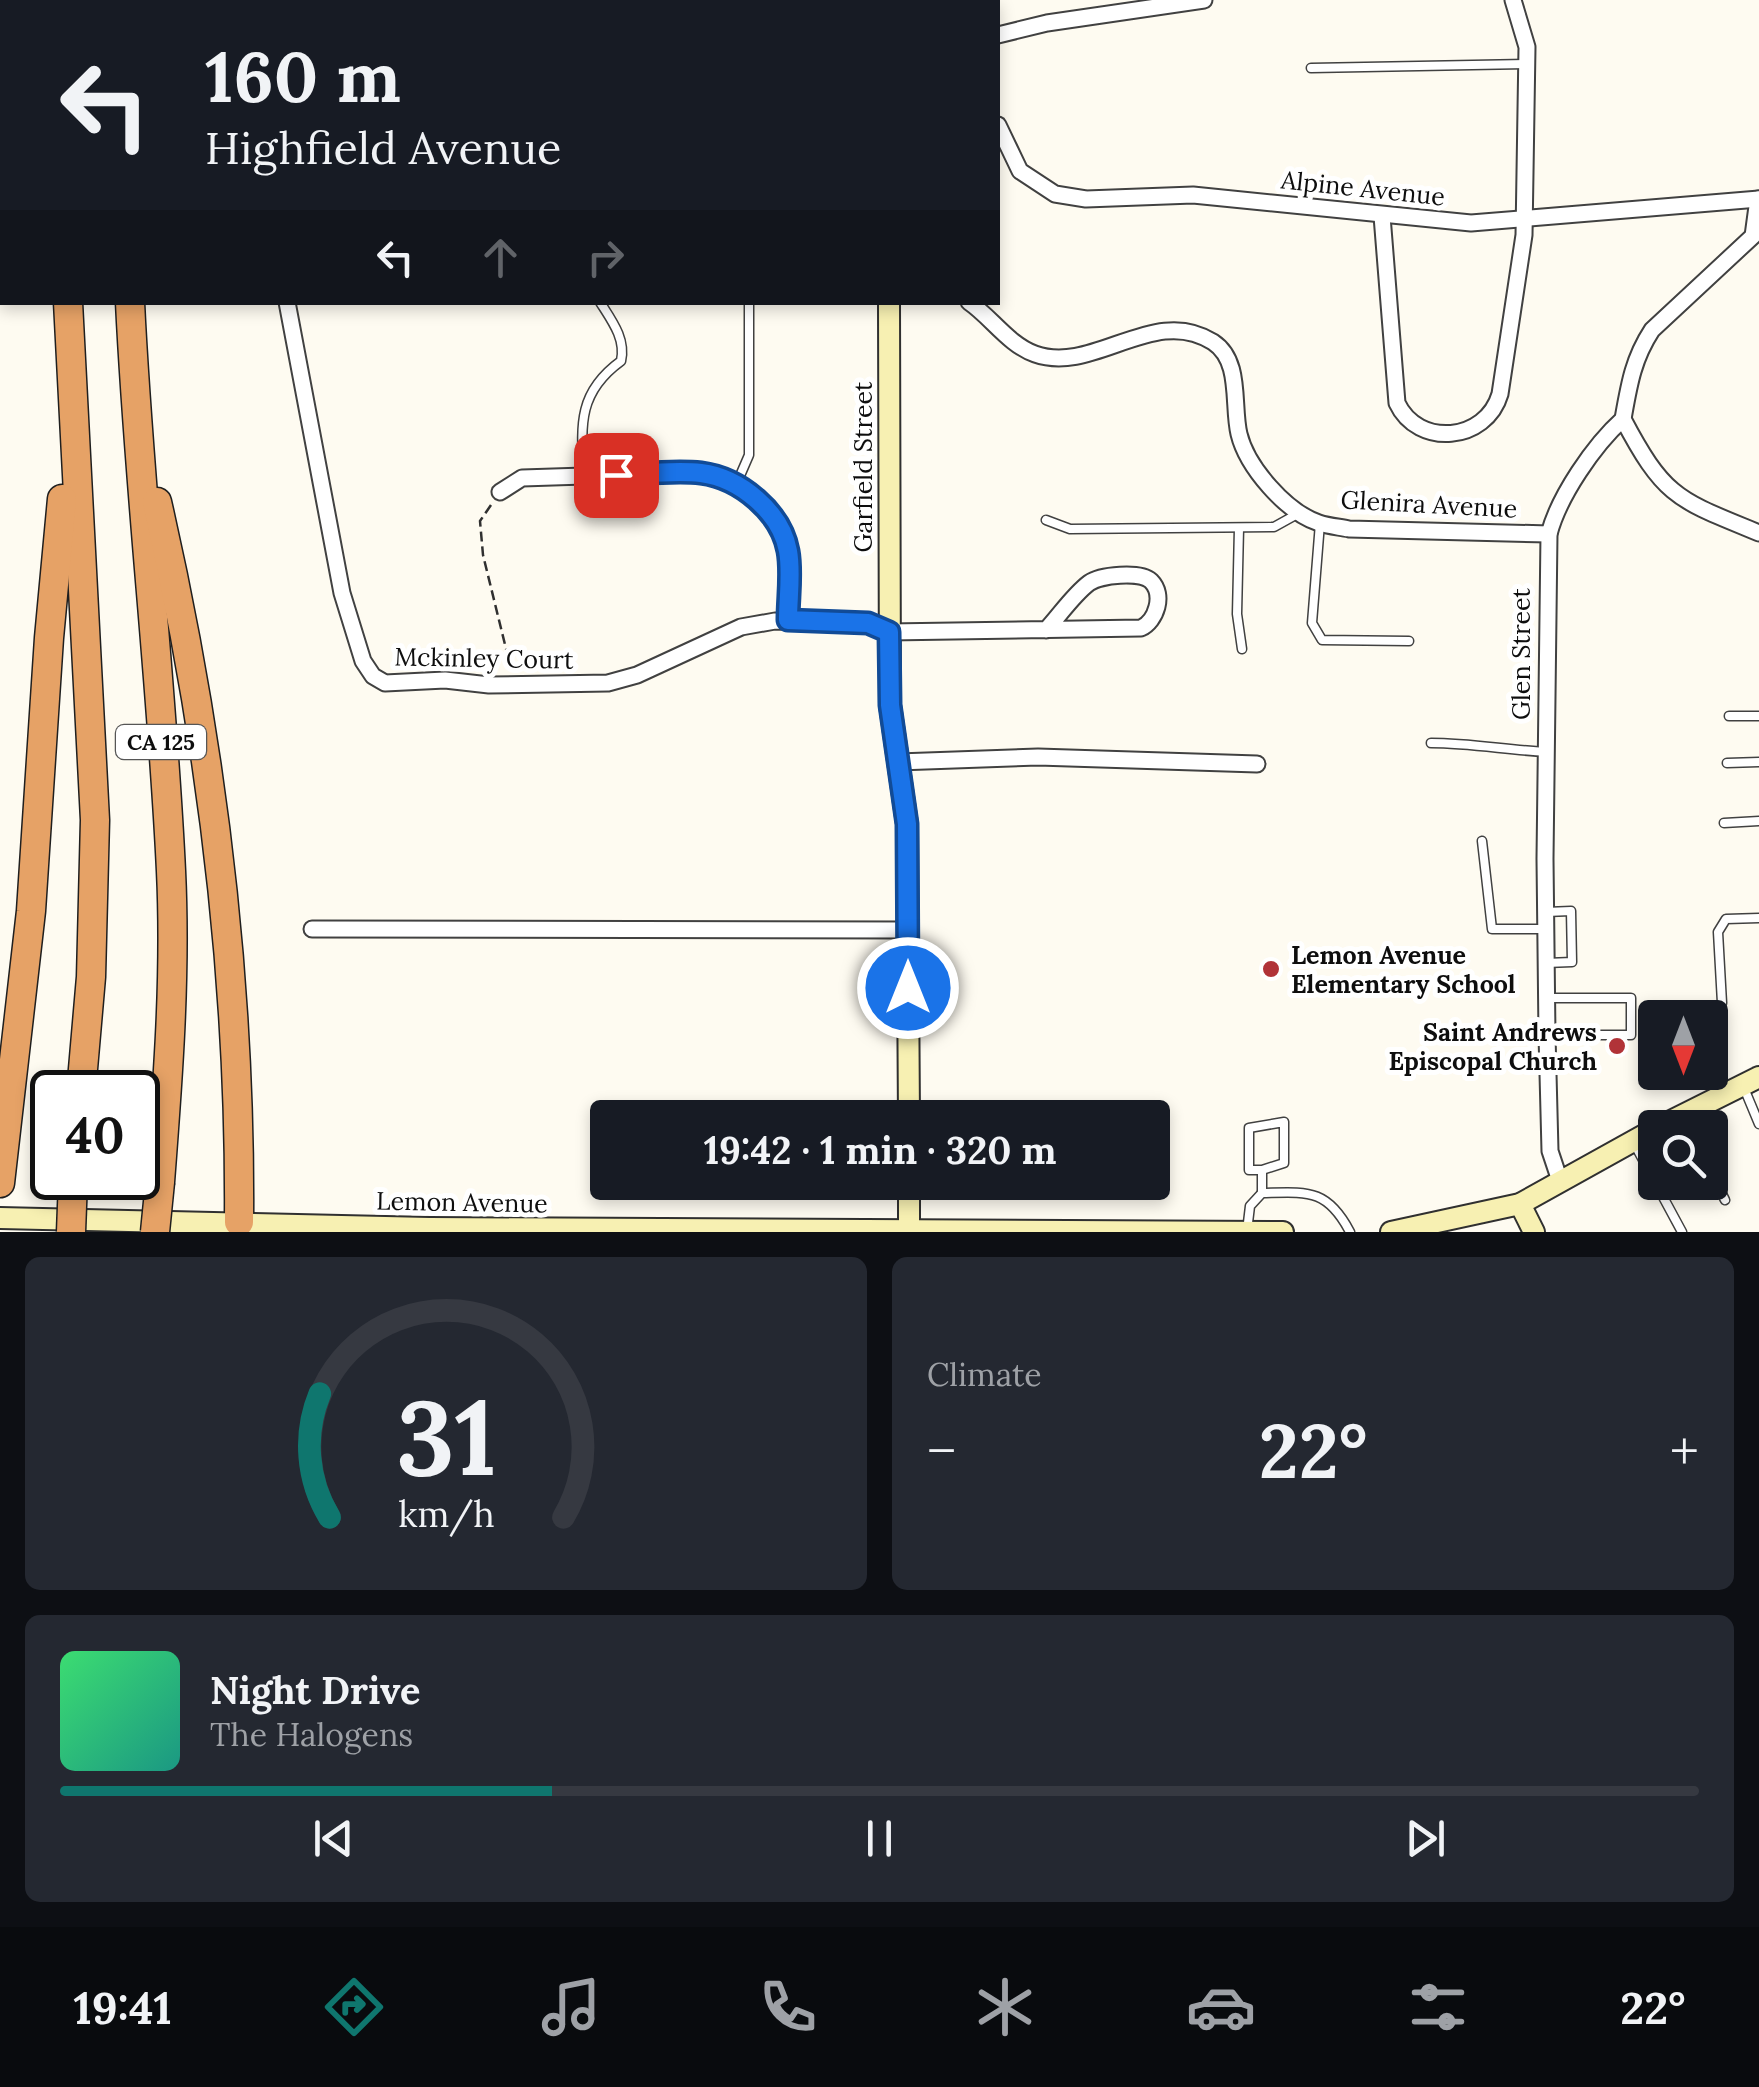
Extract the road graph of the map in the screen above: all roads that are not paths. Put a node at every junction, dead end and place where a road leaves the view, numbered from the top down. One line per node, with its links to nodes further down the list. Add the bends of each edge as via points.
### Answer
1 (1204, 0): 3 (street)
2 (1513, 0): 4 (street)
3 (1000, 35)
4 (1527, 64): 5 (lane); 9 (street)
5 (1310, 68)
6 (1000, 129): 8 (street, Alpine Avenue, via 1020,171 1054,194 1086,200 1193,195)
7 (1759, 199): 9 (street, Alpine Avenue); 19 (street, via 1753,236 1642,345 1628,378)
8 (1382, 216): 9 (street, Alpine Avenue, via 1471,223); 9 (street, via 1398,402 1416,426 1453,434 1480,426 1498,404)
9 (1525, 219)
10 (68, 305): 17 (highway, CA 125)
11 (130, 305): 18 (highway, CA 125)
12 (288, 305): 29 (street, Mckinley Court, via 342,593 362,661 379,680 608,683 742,627)
13 (602, 305): 20 (lane, via 623,352 586,398)
14 (749, 305): 21 (lane, via 749,456)
15 (889, 305): 31 (main road, Garfield Street)
16 (973, 305): 23 (street, Glenira Avenue, via 1024,348 1062,359 1160,330 1215,342 1232,370 1239,435 1254,470)
17 (71, 408): 53 (highway, CA 125, via 95,820); 63 (highway, via 30,912)
18 (135, 408): 70 (highway, via 182,614 214,802); 77 (highway, CA 125, bridge, via 172,873 170,1061)
19 (1624, 418): 27 (street, via 1650,468 1672,492); 28 (street, Glen Street, via 1554,514)
20 (584, 476): 21 (street, via 703,473); 22 (street, via 522,478)
21 (736, 486): 29 (street, via 778,522 788,551)
22 (500, 492)
23 (1301, 512): 25 (street, Glenira Avenue); 26 (lane, via 1274,528)
24 (1046, 520): 26 (lane, via 1070,529)
25 (1320, 523): 28 (street, Glenira Avenue); 32 (lane, via 1315,632 1322,640)
26 (1238, 528): 33 (lane)
27 (1759, 532)
28 (1549, 534): 37 (street, Glen Street)
29 (788, 620): 31 (street, Mckinley Court, via 868,623)
30 (1046, 630): 30 (street, via 1140,628 1155,614 1156,592 1141,577 1100,577); 31 (street)
31 (889, 632): 38 (main road, Garfield Street)
32 (1409, 641)
33 (1242, 649)
34 (1729, 716): 35 (lane)
35 (1759, 716)
36 (1431, 743): 37 (lane)
37 (1546, 752): 46 (street, Glen Street)
38 (898, 762): 40 (street, via 1038,757); 48 (main road, Garfield Street, via 907,824)
39 (1759, 762): 41 (lane)
40 (1257, 764)
41 (1727, 764)
42 (1759, 821): 43 (lane)
43 (1724, 823)
44 (1482, 841): 46 (lane, via 1492,929)
45 (1759, 918): 51 (lane, via 1726,919 1718,932)
46 (1546, 920): 49 (street, Glen Street); 49 (lane, via 1571,912 1572,962)
47 (312, 929): 48 (street)
48 (908, 930): 55 (main road, Garfield Street)
49 (1546, 964): 50 (street, Glen Street)
50 (1547, 998): 52 (street, Glen Street); 52 (lane, via 1630,998 1631,1035)
51 (1722, 1000)
52 (1547, 1035): 62 (street, Glen Street, via 1550,1151)
53 (83, 1070)
54 (1751, 1080): 56 (main road); 57 (lane)
55 (908, 1100)
56 (1702, 1110)
57 (1759, 1124)
58 (1638, 1138): 59 (main road)
59 (1633, 1141): 60 (lane); 62 (main road)
60 (1638, 1150)
61 (1262, 1170): 61 (lane, via 1284,1162 1284,1122 1249,1128 1249,1170); 64 (lane)
62 (1560, 1181): 68 (main road)
63 (0, 1183)
64 (1262, 1193): 75 (lane, via 1250,1206); 79 (lane, via 1316,1194)
65 (72, 1200): 76 (highway, bridge)
66 (909, 1200): 73 (main road)
67 (1665, 1200): 82 (lane)
68 (1520, 1204): 71 (main road); 81 (main road)
69 (0, 1218): 70 (main road, Lemon Avenue)
70 (239, 1222): 72 (main road, Lemon Avenue)
71 (1432, 1227): 80 (main road)
72 (429, 1230): 73 (main road, Lemon Avenue)
73 (909, 1231): 74 (main road, Lemon Avenue)
74 (1042, 1231): 75 (main road, Lemon Avenue)
75 (1247, 1231): 78 (main road, Lemon Avenue)
76 (71, 1232)
77 (155, 1232)
78 (1284, 1232)
79 (1350, 1232)
80 (1391, 1232)
81 (1534, 1232)
82 (1682, 1232)

